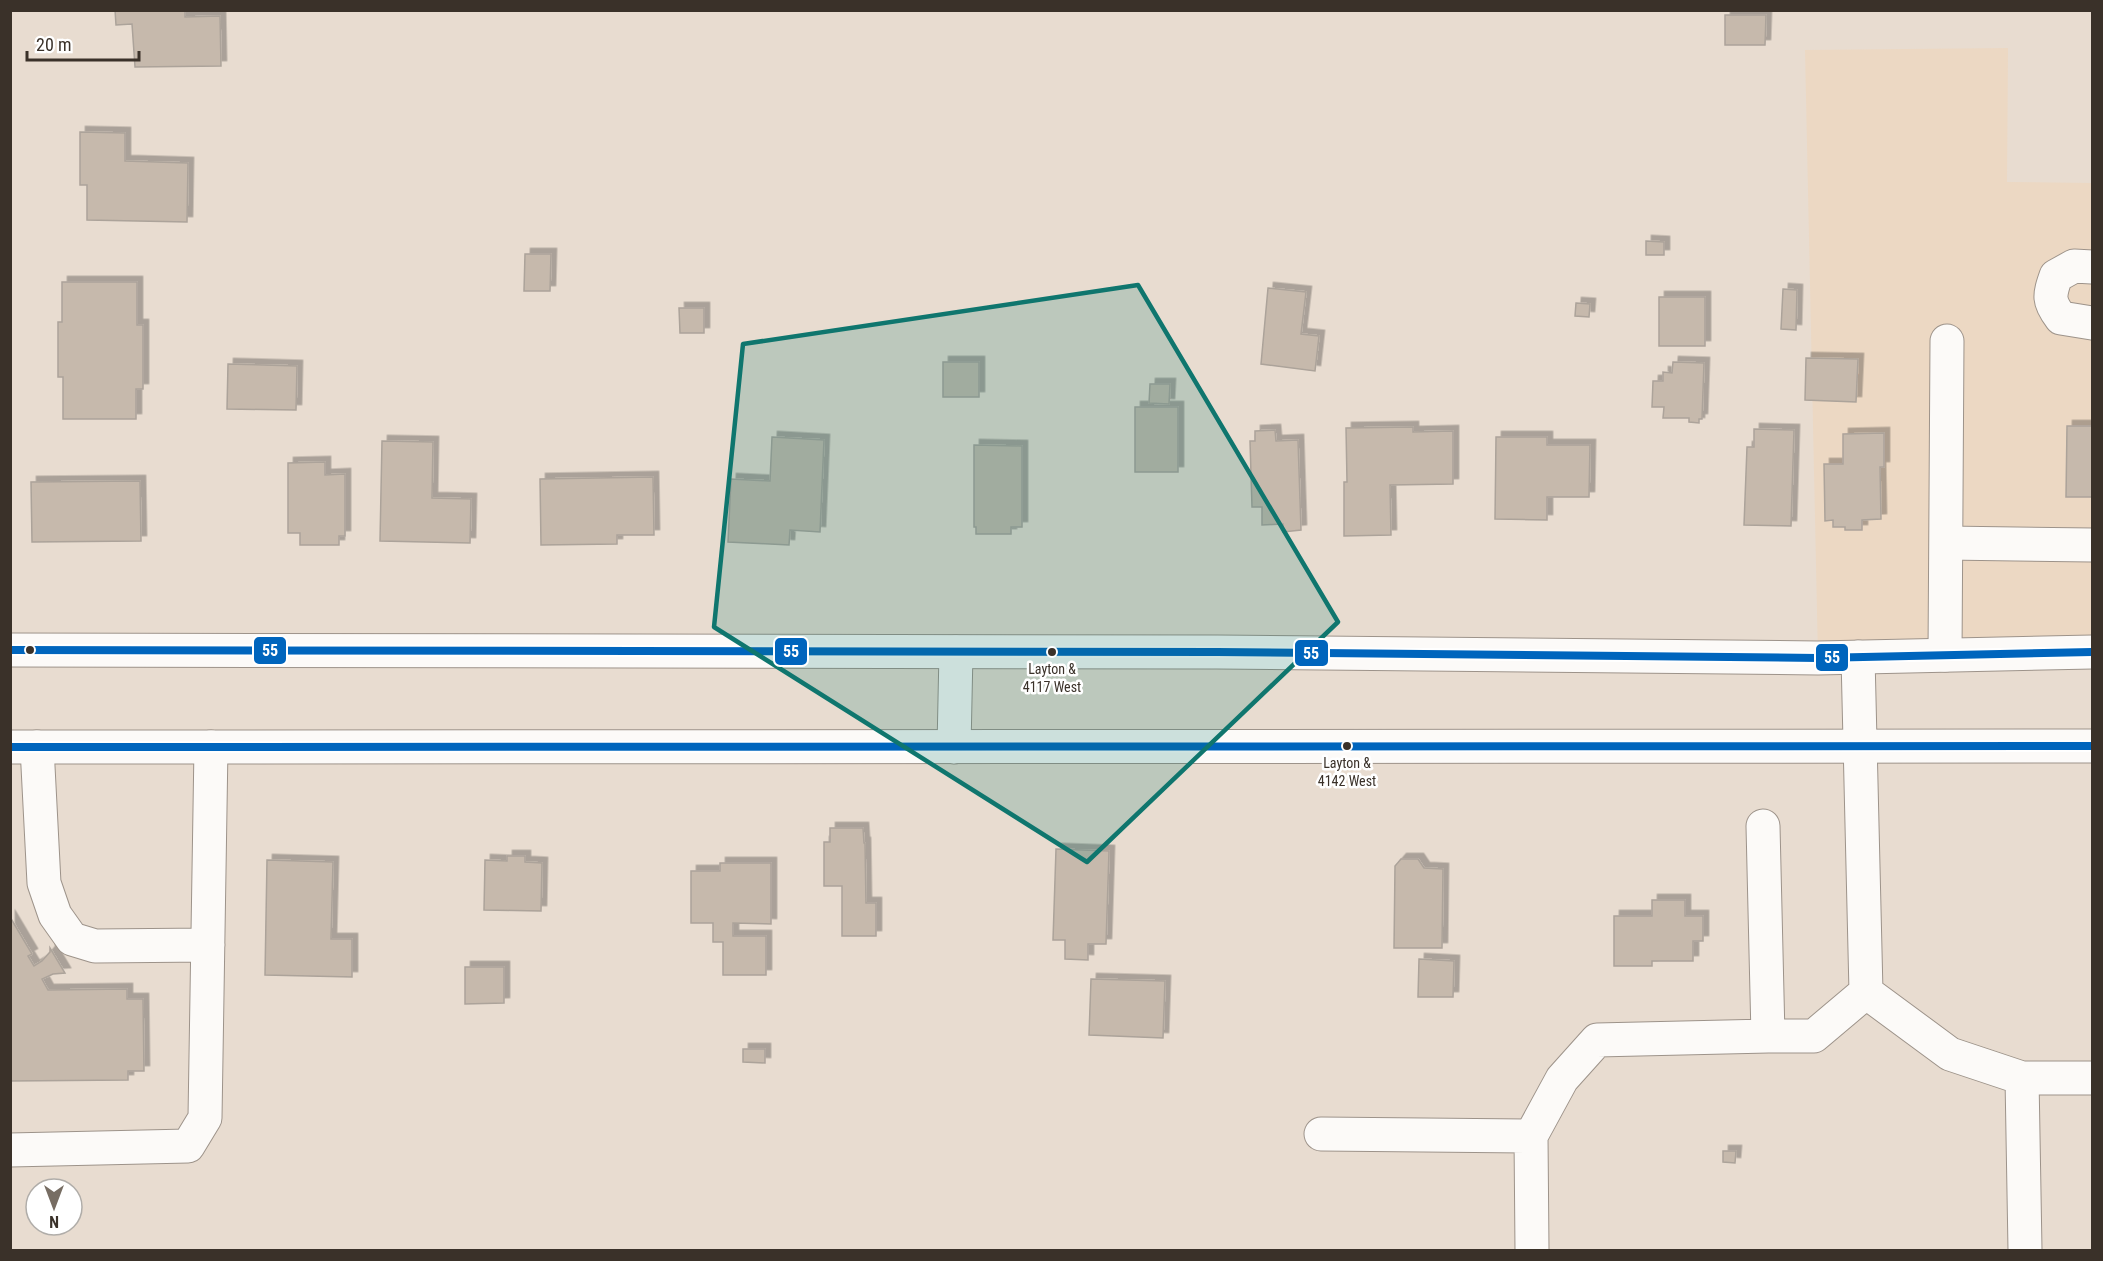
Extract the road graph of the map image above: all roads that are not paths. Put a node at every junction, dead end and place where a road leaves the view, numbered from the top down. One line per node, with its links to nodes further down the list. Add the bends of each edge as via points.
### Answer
1 (2092, 267): 2 (main road, via 2074,266 2056,276 2051,291 2051,305 2061,318)
2 (2092, 323)
3 (1947, 342): 4 (main road)
4 (1946, 543): 5 (main road); 9 (main road)
5 (2092, 545)
6 (10, 650): 7 (main road)
7 (956, 652): 10 (main road); 15 (main road)
8 (2092, 652): 9 (main road)
9 (1945, 655): 10 (main road)
10 (1858, 657): 11 (main road)
11 (1860, 746): 12 (main road); 15 (main road); 18 (main road)
12 (2092, 746)
13 (24, 747): 14 (main road); 17 (main road, via 44,883 55,915 72,939 95,946)
14 (211, 747): 15 (main road); 17 (main road)
15 (954, 747)
16 (1763, 826): 19 (main road)
17 (208, 945): 24 (main road, via 205,1118 188,1146)
18 (1866, 992): 19 (main road, via 1814,1036); 20 (main road, via 1950,1054)
19 (1768, 1036): 23 (main road, via 1597,1040 1562,1079)
20 (2022, 1078): 21 (main road); 26 (main road)
21 (2092, 1078)
22 (1321, 1134): 23 (main road)
23 (1531, 1136): 25 (main road)
24 (10, 1150)
25 (1532, 1251)
26 (2025, 1251)

